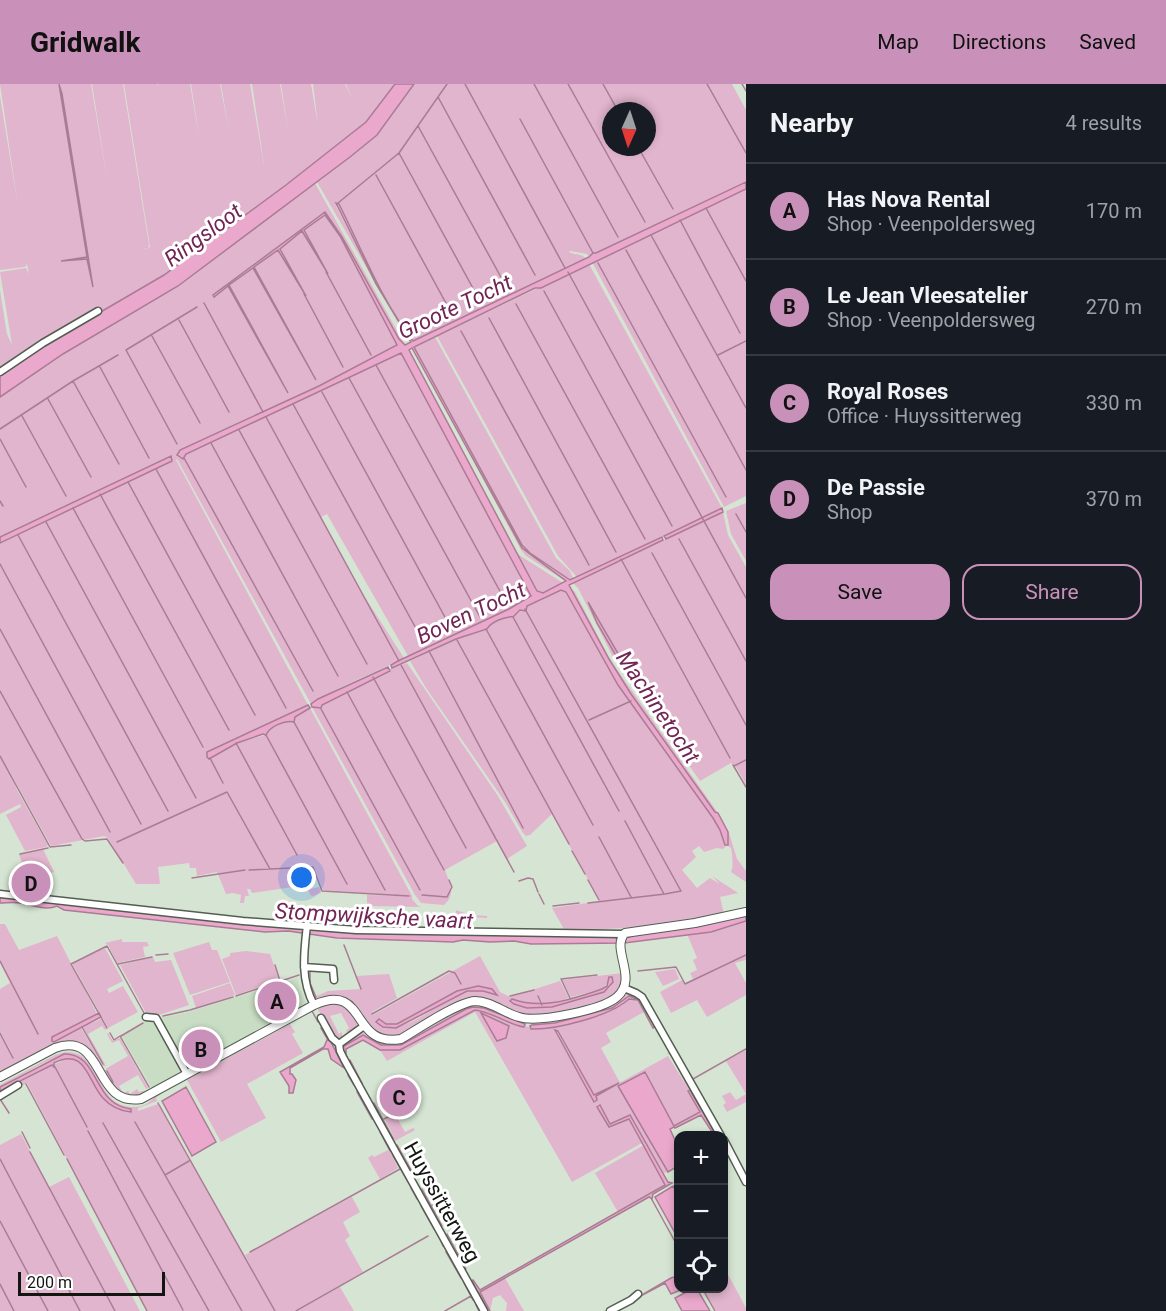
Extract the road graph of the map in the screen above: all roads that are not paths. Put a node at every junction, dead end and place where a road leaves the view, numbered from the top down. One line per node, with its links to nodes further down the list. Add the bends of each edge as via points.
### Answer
1 (98, 311): 2 (street)
2 (0, 372)
3 (0, 894): 5 (street)
4 (746, 912): 6 (street, via 628,932)
5 (307, 926): 6 (street); 7 (street)
6 (622, 938): 9 (street)
7 (304, 968): 8 (street, via 333,969); 10 (street, via 306,988)
8 (334, 980)
9 (624, 988): 13 (street, via 608,1003 545,1019 519,1018 476,1001 401,1039 379,1039); 19 (street, via 642,998)
10 (314, 1005): 13 (street, via 332,999 342,1001 352,1007); 15 (street)
11 (146, 1017): 15 (street, via 156,1018)
12 (321, 1018): 14 (street, Huyssitterweg)
13 (364, 1026): 14 (street)
14 (339, 1044): 23 (street, Huyssitterweg)
15 (188, 1074): 16 (street, via 147,1096 128,1100 112,1091 91,1056 82,1048 69,1045 55,1048)
16 (0, 1077)
17 (18, 1085): 18 (street)
18 (0, 1096)
19 (718, 1131)
20 (728, 1149): 21 (street)
21 (746, 1182)
22 (638, 1294): 24 (street)
23 (484, 1311)
24 (610, 1311)

